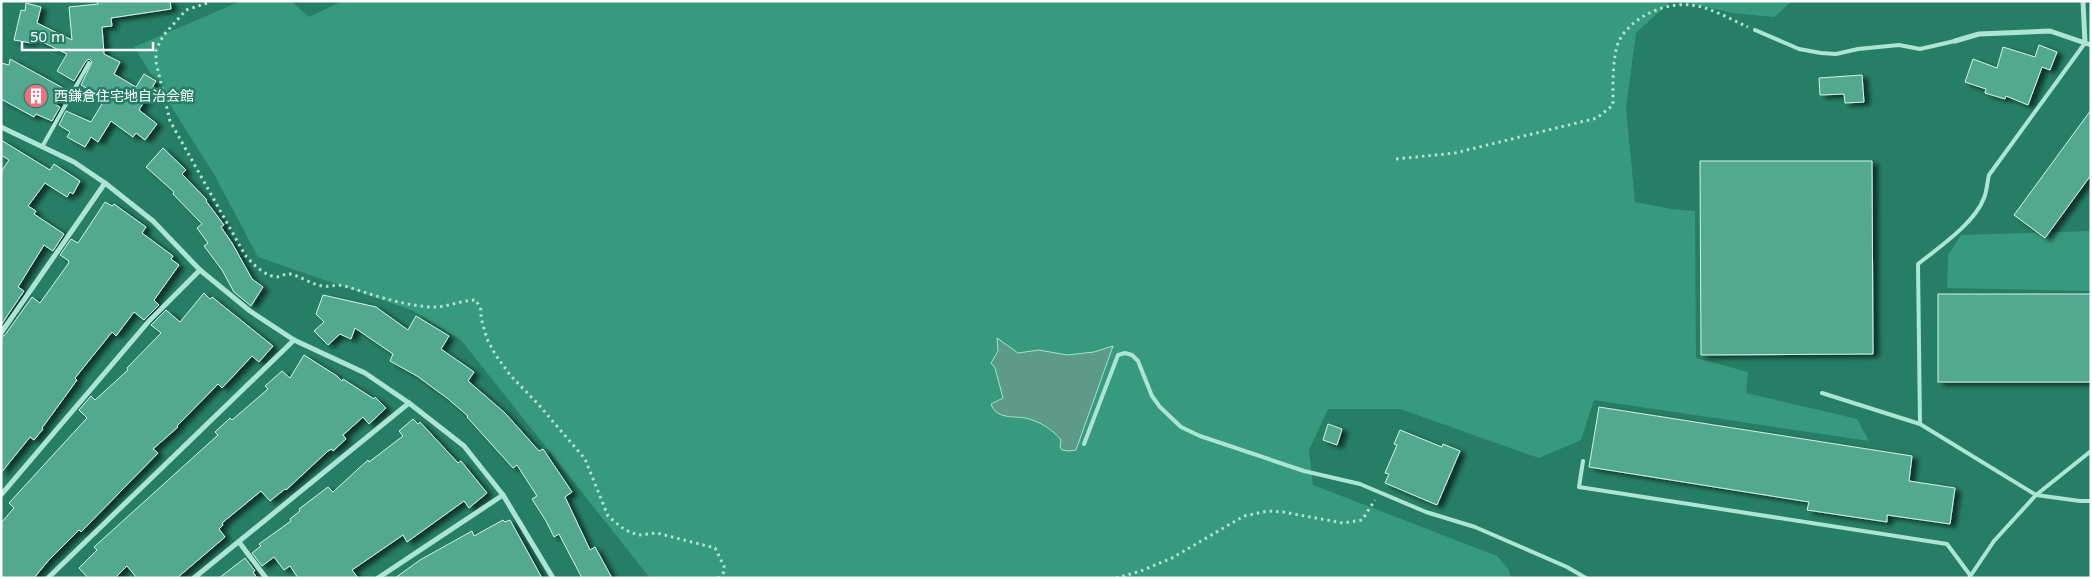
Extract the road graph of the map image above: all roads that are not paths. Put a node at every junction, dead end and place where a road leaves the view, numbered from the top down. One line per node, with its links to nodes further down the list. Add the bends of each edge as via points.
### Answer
1 (2083, 1): 4 (street)
2 (1755, 30): 3 (lane, via 1799,49 1836,54 1900,45 1920,49)
3 (1955, 41): 4 (street, via 1979,34 2050,31)
4 (2084, 43): 5 (street); 15 (lane, via 1989,175 1984,199 1975,214 1918,264)
5 (2091, 45)
6 (89, 63): 8 (lane)
7 (1, 127): 8 (street)
8 (42, 147): 9 (street, via 74,162)
9 (105, 183): 10 (street, via 153,222); 11 (street)
10 (200, 270): 12 (street, via 250,311); 19 (street, via 149,321)
11 (1, 333)
12 (294, 340): 14 (street, via 365,373); 25 (street)
13 (1822, 393): 15 (lane)
14 (409, 403): 20 (street, via 464,446); 23 (street)
15 (1920, 424): 21 (lane)
16 (1084, 444): 30 (lane, via 1118,355 1125,353 1138,361 1152,396 1181,427 1304,471 1360,484 1426,512 1503,537)
17 (2091, 450): 21 (lane)
18 (1583, 461): 24 (lane, via 1579,487 1947,544)
19 (1, 495)
20 (503, 495): 28 (street); 29 (street)
21 (2036, 495): 22 (lane); 24 (lane, via 1994,541)
22 (2091, 501)
23 (239, 542): 26 (street); 27 (street)
24 (1970, 576)
25 (48, 578)
26 (194, 578)
27 (266, 578)
28 (378, 578)
29 (553, 578)
30 (1586, 578)

